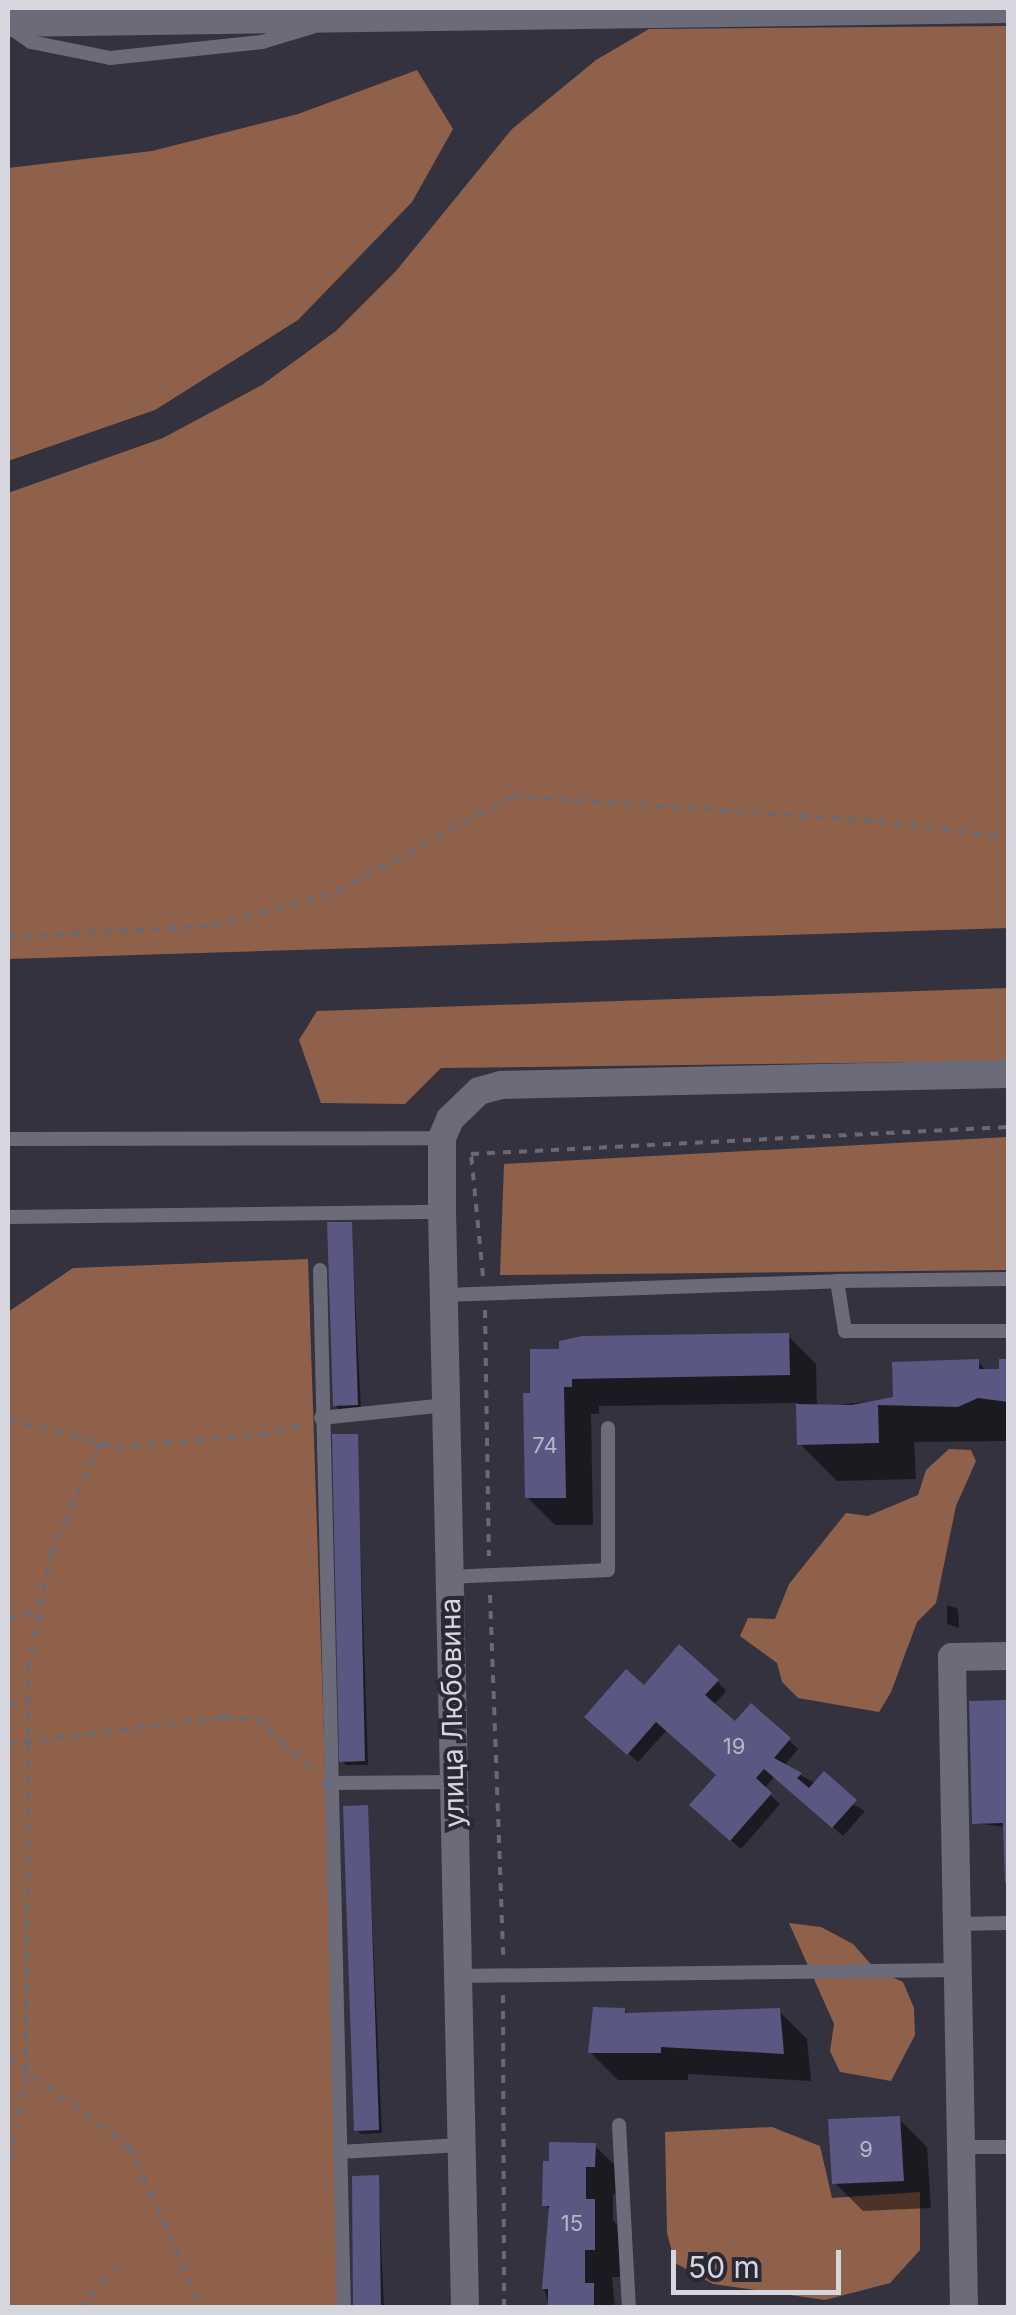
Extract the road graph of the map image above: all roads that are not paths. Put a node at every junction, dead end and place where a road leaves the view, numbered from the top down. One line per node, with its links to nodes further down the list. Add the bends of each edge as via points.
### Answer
1 (752, 10): 2 (street); 3 (street)
2 (1008, 10)
3 (8, 25)
4 (1008, 1074): 5 (street, via 501,1086 479,1091)
5 (446, 1128): 6 (lane); 7 (street, улица Любовина)
6 (8, 1139)
7 (442, 1212): 8 (lane); 12 (street, улица Любовина)
8 (8, 1217)
9 (320, 1270): 15 (lane)
10 (1008, 1279): 11 (lane)
11 (838, 1281): 12 (lane); 13 (lane, via 845,1331)
12 (444, 1295): 14 (street, улица Любовина)
13 (1008, 1331)
14 (446, 1404): 15 (lane); 17 (street, улица Любовина)
15 (321, 1418): 20 (lane)
16 (608, 1428): 17 (lane, via 608,1570)
17 (450, 1577): 19 (street, улица Любовина)
18 (1008, 1656): 22 (street, via 952,1657)
19 (454, 1782): 20 (lane); 24 (street, улица Любовина)
20 (329, 1784): 29 (lane)
21 (1008, 1923): 22 (lane)
22 (957, 1924): 23 (street)
23 (958, 1970): 24 (lane); 28 (street)
24 (458, 1976): 26 (street, улица Любовина)
25 (619, 2125): 32 (lane)
26 (462, 2145): 29 (lane); 31 (street, улица Любовина)
27 (1008, 2147): 28 (lane)
28 (961, 2148): 33 (street)
29 (338, 2152): 30 (lane)
30 (344, 2308)
31 (465, 2308)
32 (629, 2308)
33 (964, 2308)

